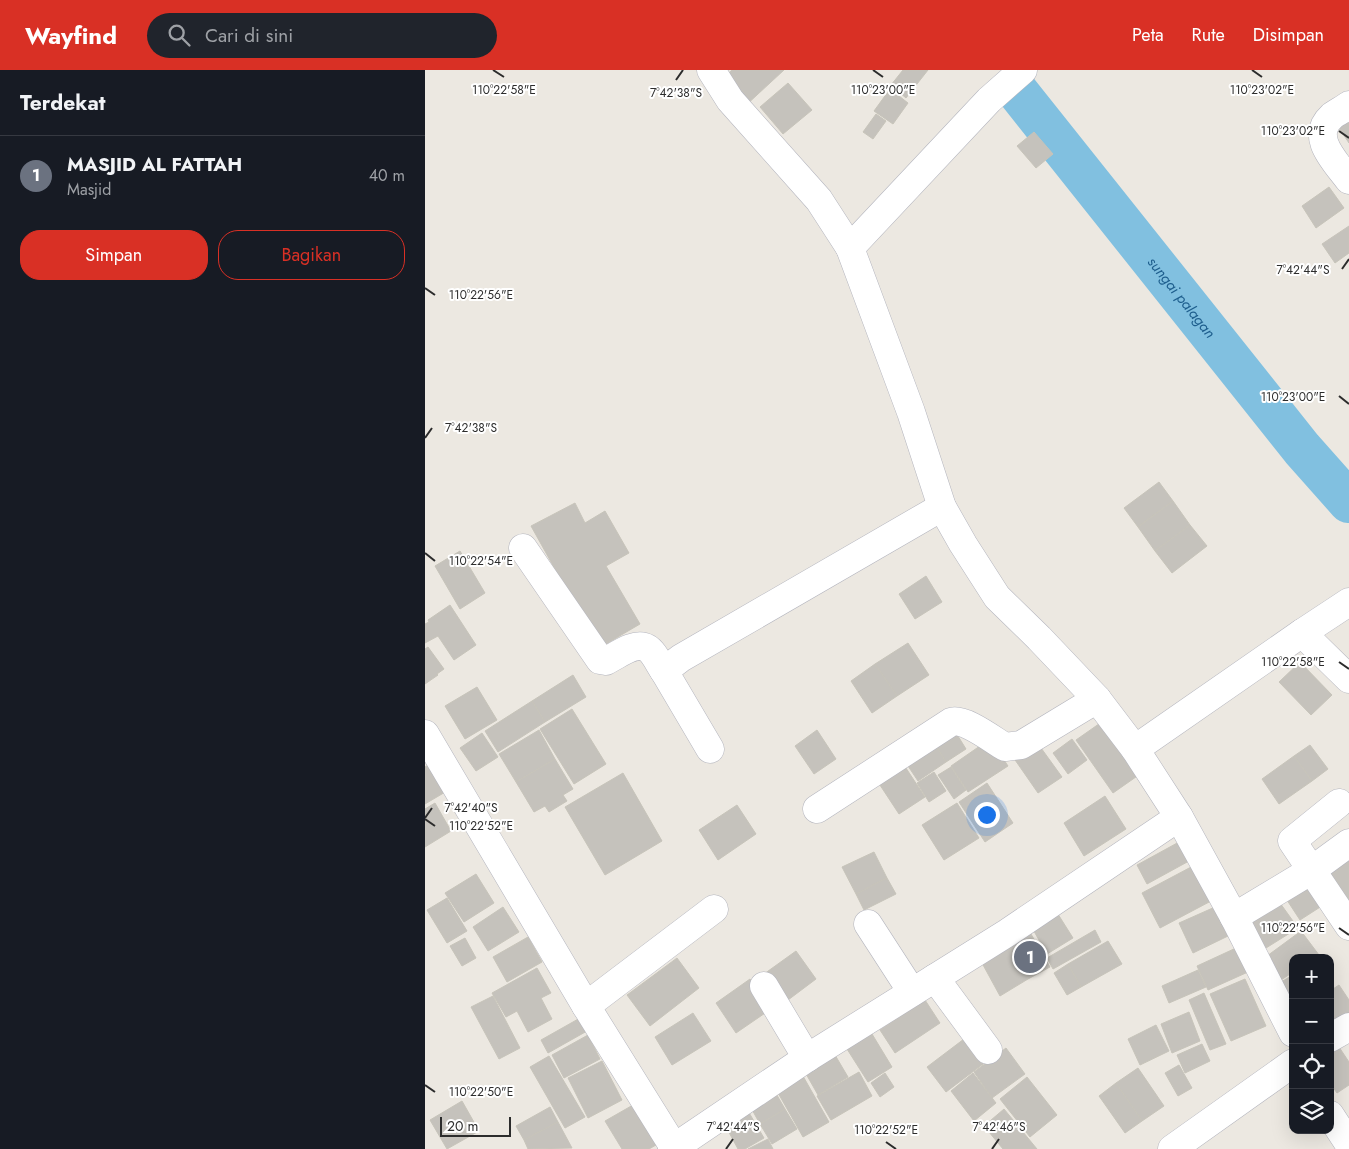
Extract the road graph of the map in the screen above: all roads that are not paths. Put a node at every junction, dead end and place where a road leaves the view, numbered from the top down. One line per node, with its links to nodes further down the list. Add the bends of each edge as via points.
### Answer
1 (711, 70): 5 (street, via 730,100 819,200)
2 (1023, 70): 5 (street, via 989,100)
3 (1349, 105): 4 (street, via 1325,125 1322,136 1323,144)
4 (1349, 180)
5 (850, 248): 6 (street, via 911,412)
6 (942, 507): 10 (street); 12 (street, via 997,597)
7 (523, 548): 10 (street, via 600,660 606,661 639,646 647,648)
8 (1349, 602): 9 (street)
9 (1302, 633): 11 (street); 15 (street)
10 (664, 670): 14 (street)
11 (1349, 679)
12 (1097, 699): 15 (street); 17 (street, via 1013,747 1005,747 956,720)
13 (425, 734): 28 (street)
14 (710, 748)
15 (1135, 749): 18 (street)
16 (1339, 803): 20 (street, via 1292,841)
17 (817, 809)
18 (1179, 817): 22 (street); 25 (street)
19 (1349, 843): 20 (street)
20 (1312, 870): 22 (street); 24 (street)
21 (715, 909): 28 (street)
22 (1233, 917): 29 (street)
23 (868, 924): 27 (street)
24 (1349, 926)
25 (935, 978): 27 (street); 32 (street)
26 (764, 986): 33 (street)
27 (912, 992): 33 (street)
28 (586, 1006): 37 (street)
29 (1289, 1025)
30 (1349, 1027): 31 (street)
31 (1334, 1036)
32 (988, 1050)
33 (807, 1058): 37 (street)
34 (1289, 1066): 38 (street)
35 (1334, 1121): 36 (street)
36 (1349, 1144)
37 (674, 1149)
38 (1172, 1149)

